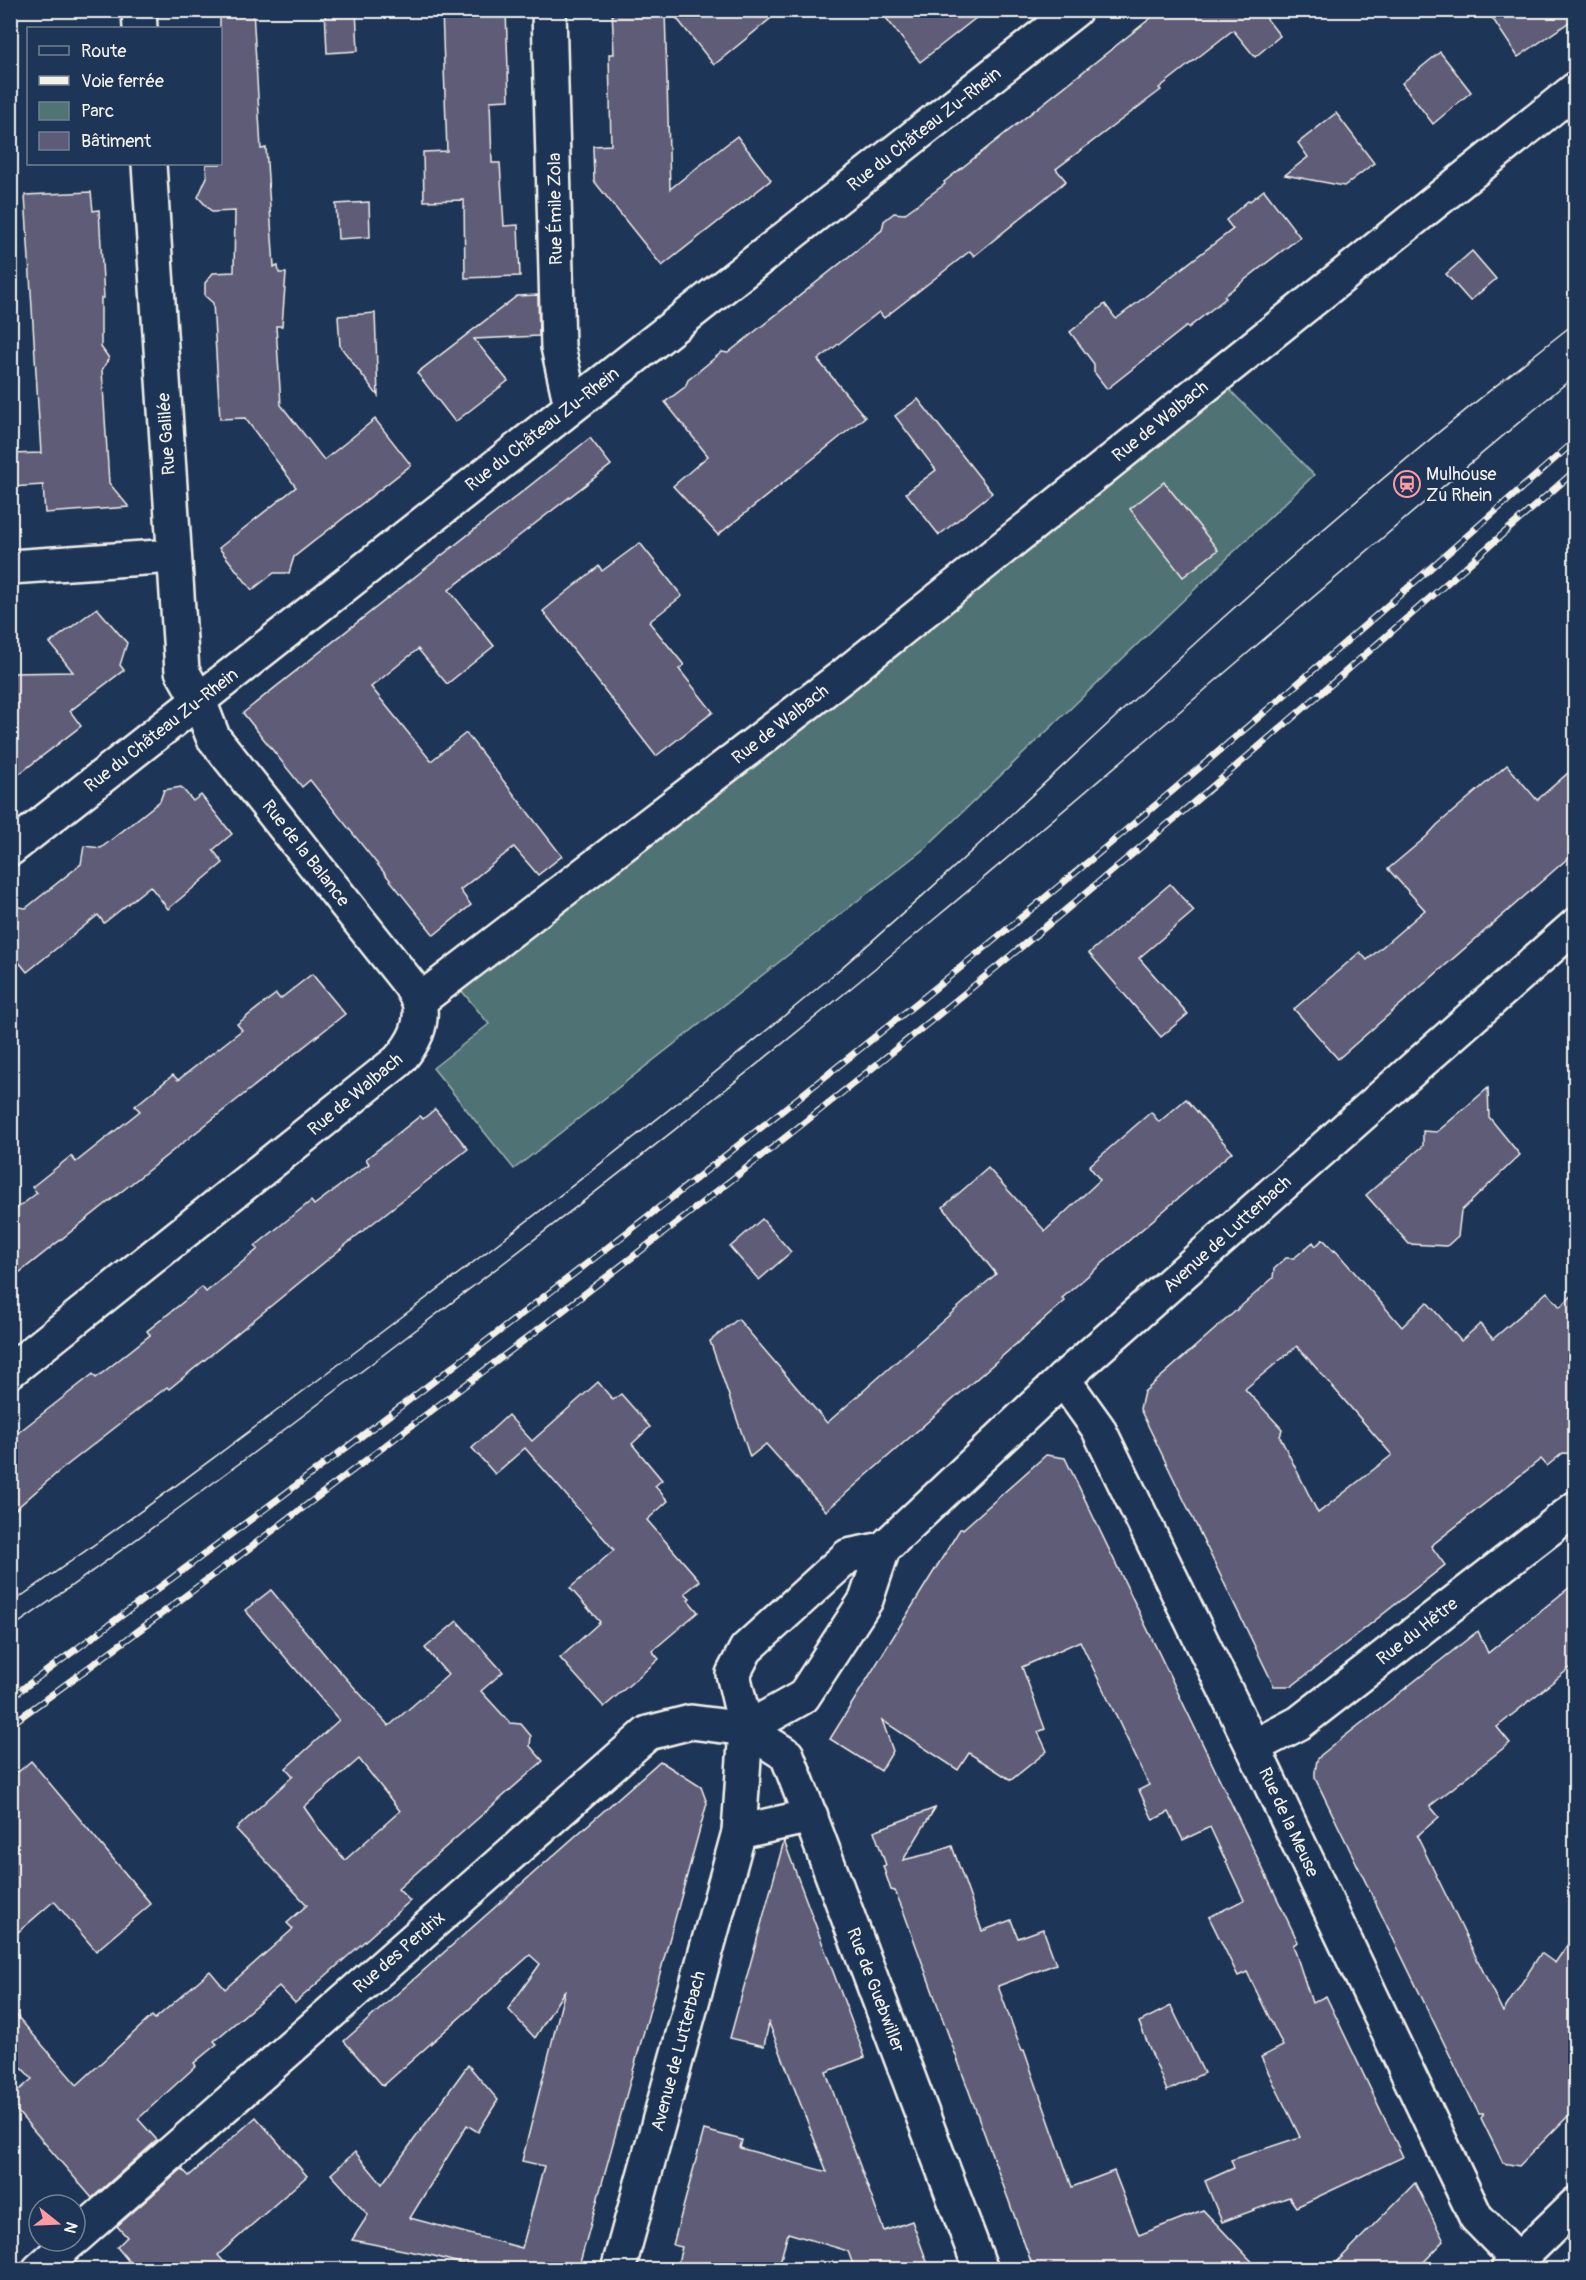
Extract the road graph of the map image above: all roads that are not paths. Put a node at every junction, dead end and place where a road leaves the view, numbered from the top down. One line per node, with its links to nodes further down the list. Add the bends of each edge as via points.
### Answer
1 (139, 10): 4 (street)
2 (549, 10): 7 (street, Rue Émile Zola, via 558,347)
3 (1075, 10): 7 (street, Rue du Château Zu-Rhein)
4 (140, 27)
5 (1575, 89): 13 (street, Rue de Walbach, via 843,676)
6 (149, 165): 8 (street, Rue Galilée)
7 (571, 406): 10 (street, Rue du Château Zu-Rhein)
8 (174, 556): 9 (street); 10 (street, Rue Galilée, via 182,671)
9 (10, 567)
10 (199, 701): 11 (street, Rue du Château Zu-Rhein); 13 (street, Rue de la Balance, via 213,736)
11 (10, 849)
12 (1575, 925): 15 (street, Avenue de Lutterbach)
13 (419, 1001): 14 (street, Rue de Walbach, via 419,1028 413,1043 398,1060)
14 (10, 1371)
15 (1063, 1379): 17 (street, Avenue de Lutterbach); 19 (street, Rue de la Meuse, via 1098,1428)
16 (1575, 1508): 19 (street, Rue du Hêtre, via 1299,1723)
17 (883, 1550): 18 (street, Avenue de Lutterbach, via 866,1600 802,1696); 18 (street, Avenue de Lutterbach, via 848,1556 746,1649 733,1674)
18 (746, 1729): 20 (street, Rue de Guebwiller, via 787,1755); 21 (street, Avenue de Lutterbach); 23 (street, Rue des Perdrix, via 691,1722 648,1733)
19 (1253, 1747): 25 (street, Rue de la Meuse, via 1476,2217)
20 (810, 1816): 21 (street); 28 (street, Rue de Guebwiller)
21 (739, 1832): 27 (street, Avenue de Lutterbach)
22 (1575, 2204): 25 (street)
23 (87, 2227)
24 (58, 2253): 26 (street)
25 (1513, 2265)
26 (39, 2270)
27 (618, 2270)
28 (981, 2270)

